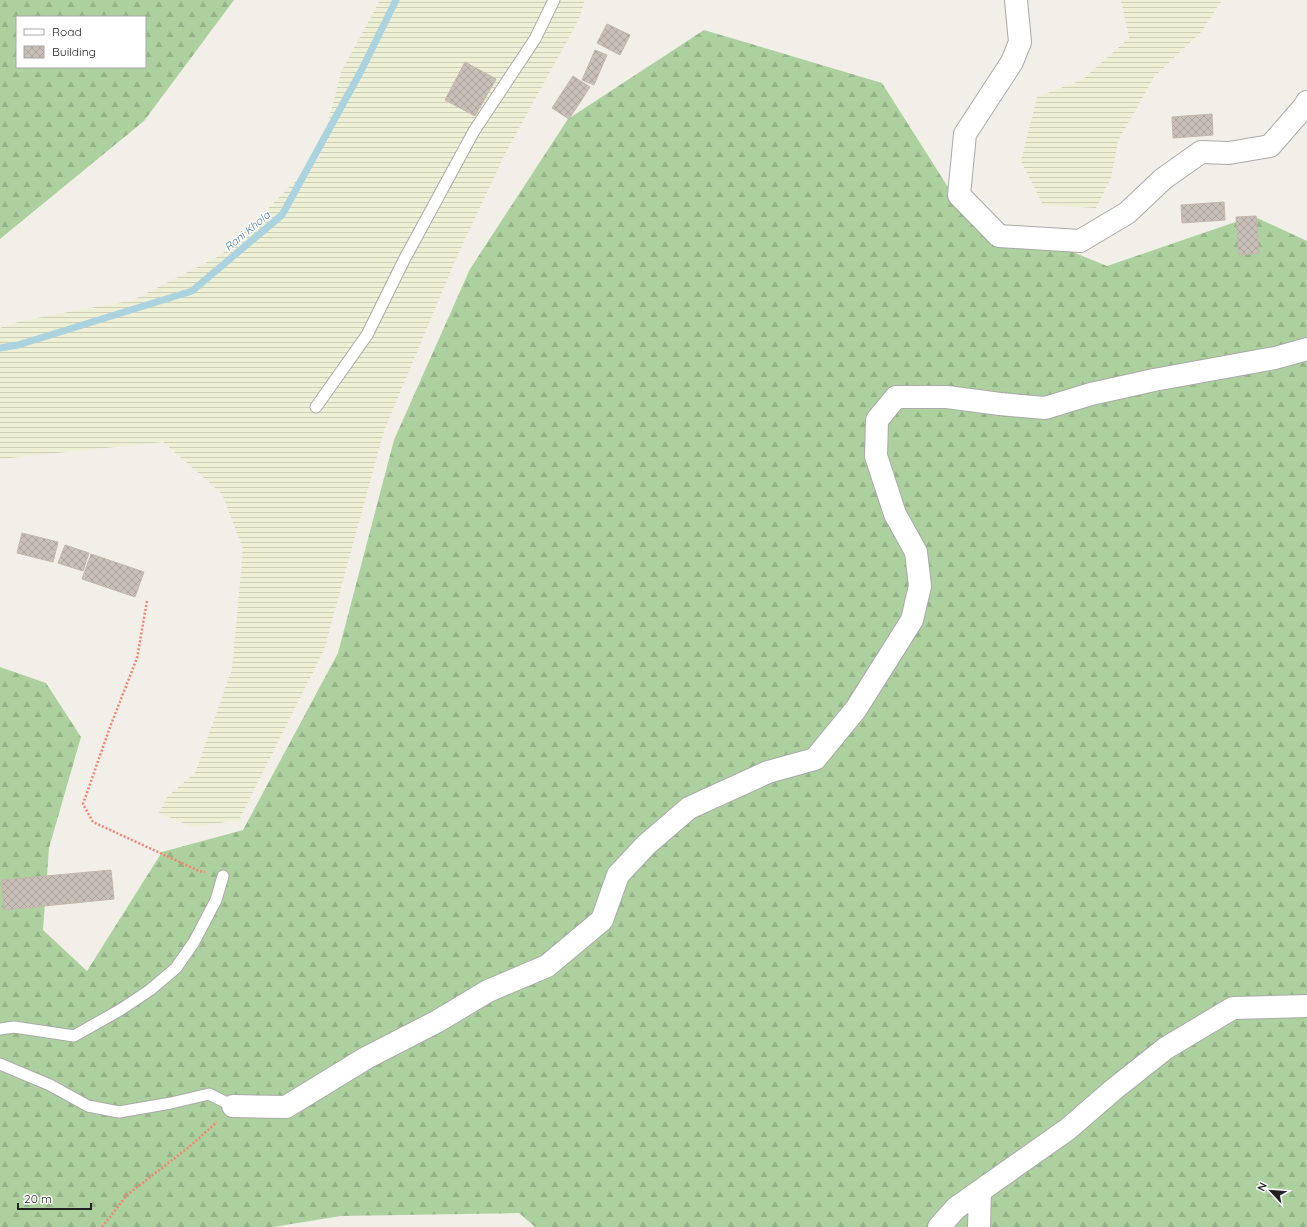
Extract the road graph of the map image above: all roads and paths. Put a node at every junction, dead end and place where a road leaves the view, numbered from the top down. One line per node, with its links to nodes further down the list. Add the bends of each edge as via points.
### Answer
1 (554, 0): 5 (lane, via 535,39 474,131 404,260 367,335)
2 (1016, 0): 3 (street, via 1020,42 1012,62 965,134 959,195 999,236 1080,241 1127,213 1163,179 1201,152 1229,153 1270,146)
3 (1307, 102)
4 (1307, 349): 11 (street, via 1275,358 1098,392 1045,408 947,397 896,397 877,420 876,456 896,514 916,552 920,586 912,620 856,709 815,759 768,772 689,808 646,845 618,875 602,920 547,966 488,990 438,1022 366,1058 286,1107)
5 (316, 407)
6 (147, 601): 7 (path, via 137,658 83,804 93,822 199,871)
7 (223, 876): 9 (lane, via 216,900 194,942 176,968 150,990 74,1036 14,1027)
8 (1307, 1006): 12 (street, via 1233,1008 1166,1048 1068,1129)
9 (0, 1029)
10 (0, 1064): 11 (lane, via 50,1085 88,1106 119,1112 209,1094)
11 (233, 1106): 13 (path, via 189,1147 127,1195)
12 (980, 1191): 14 (street, via 956,1208); 15 (street)
13 (102, 1227)
14 (939, 1227)
15 (979, 1227)

